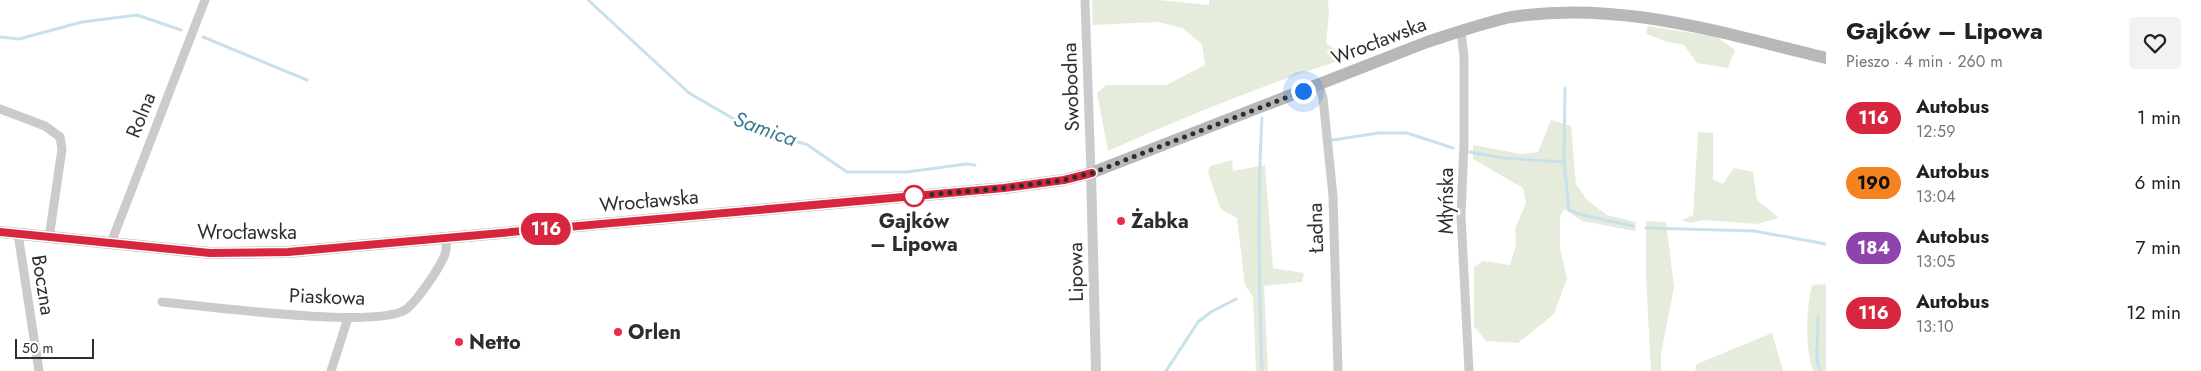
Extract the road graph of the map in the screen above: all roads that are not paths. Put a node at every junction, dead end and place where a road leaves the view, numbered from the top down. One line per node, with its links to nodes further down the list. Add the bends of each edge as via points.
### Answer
1 (205, 0): 12 (street, Rolna)
2 (1085, 0): 7 (street, Swobodna)
3 (1461, 31): 4 (main road, Wrocławska, via 1512,17 1603,11 1681,21); 5 (main road, Wrocławska); 19 (street, Młyńska, via 1464,57 1461,216)
4 (1826, 58)
5 (1319, 85): 7 (main road, Wrocławska); 18 (street, Ładna, via 1324,98 1333,196)
6 (0, 109): 10 (street, via 45,126 60,137 62,148)
7 (1092, 173): 11 (main road, Wrocławska, via 1004,188); 17 (street, Lipowa)
8 (0, 232): 9 (main road, Wrocławska)
9 (18, 234): 10 (main road, Wrocławska); 15 (street, Boczna)
10 (49, 238): 12 (main road, Wrocławska)
11 (446, 239): 12 (main road, Wrocławska, via 243,254); 14 (street, Piaskowa, via 444,257 404,310)
12 (111, 243)
13 (162, 302): 14 (street, Piaskowa)
14 (348, 318): 16 (street)
15 (39, 371)
16 (331, 371)
17 (1096, 371)
18 (1338, 371)
19 (1469, 371)

